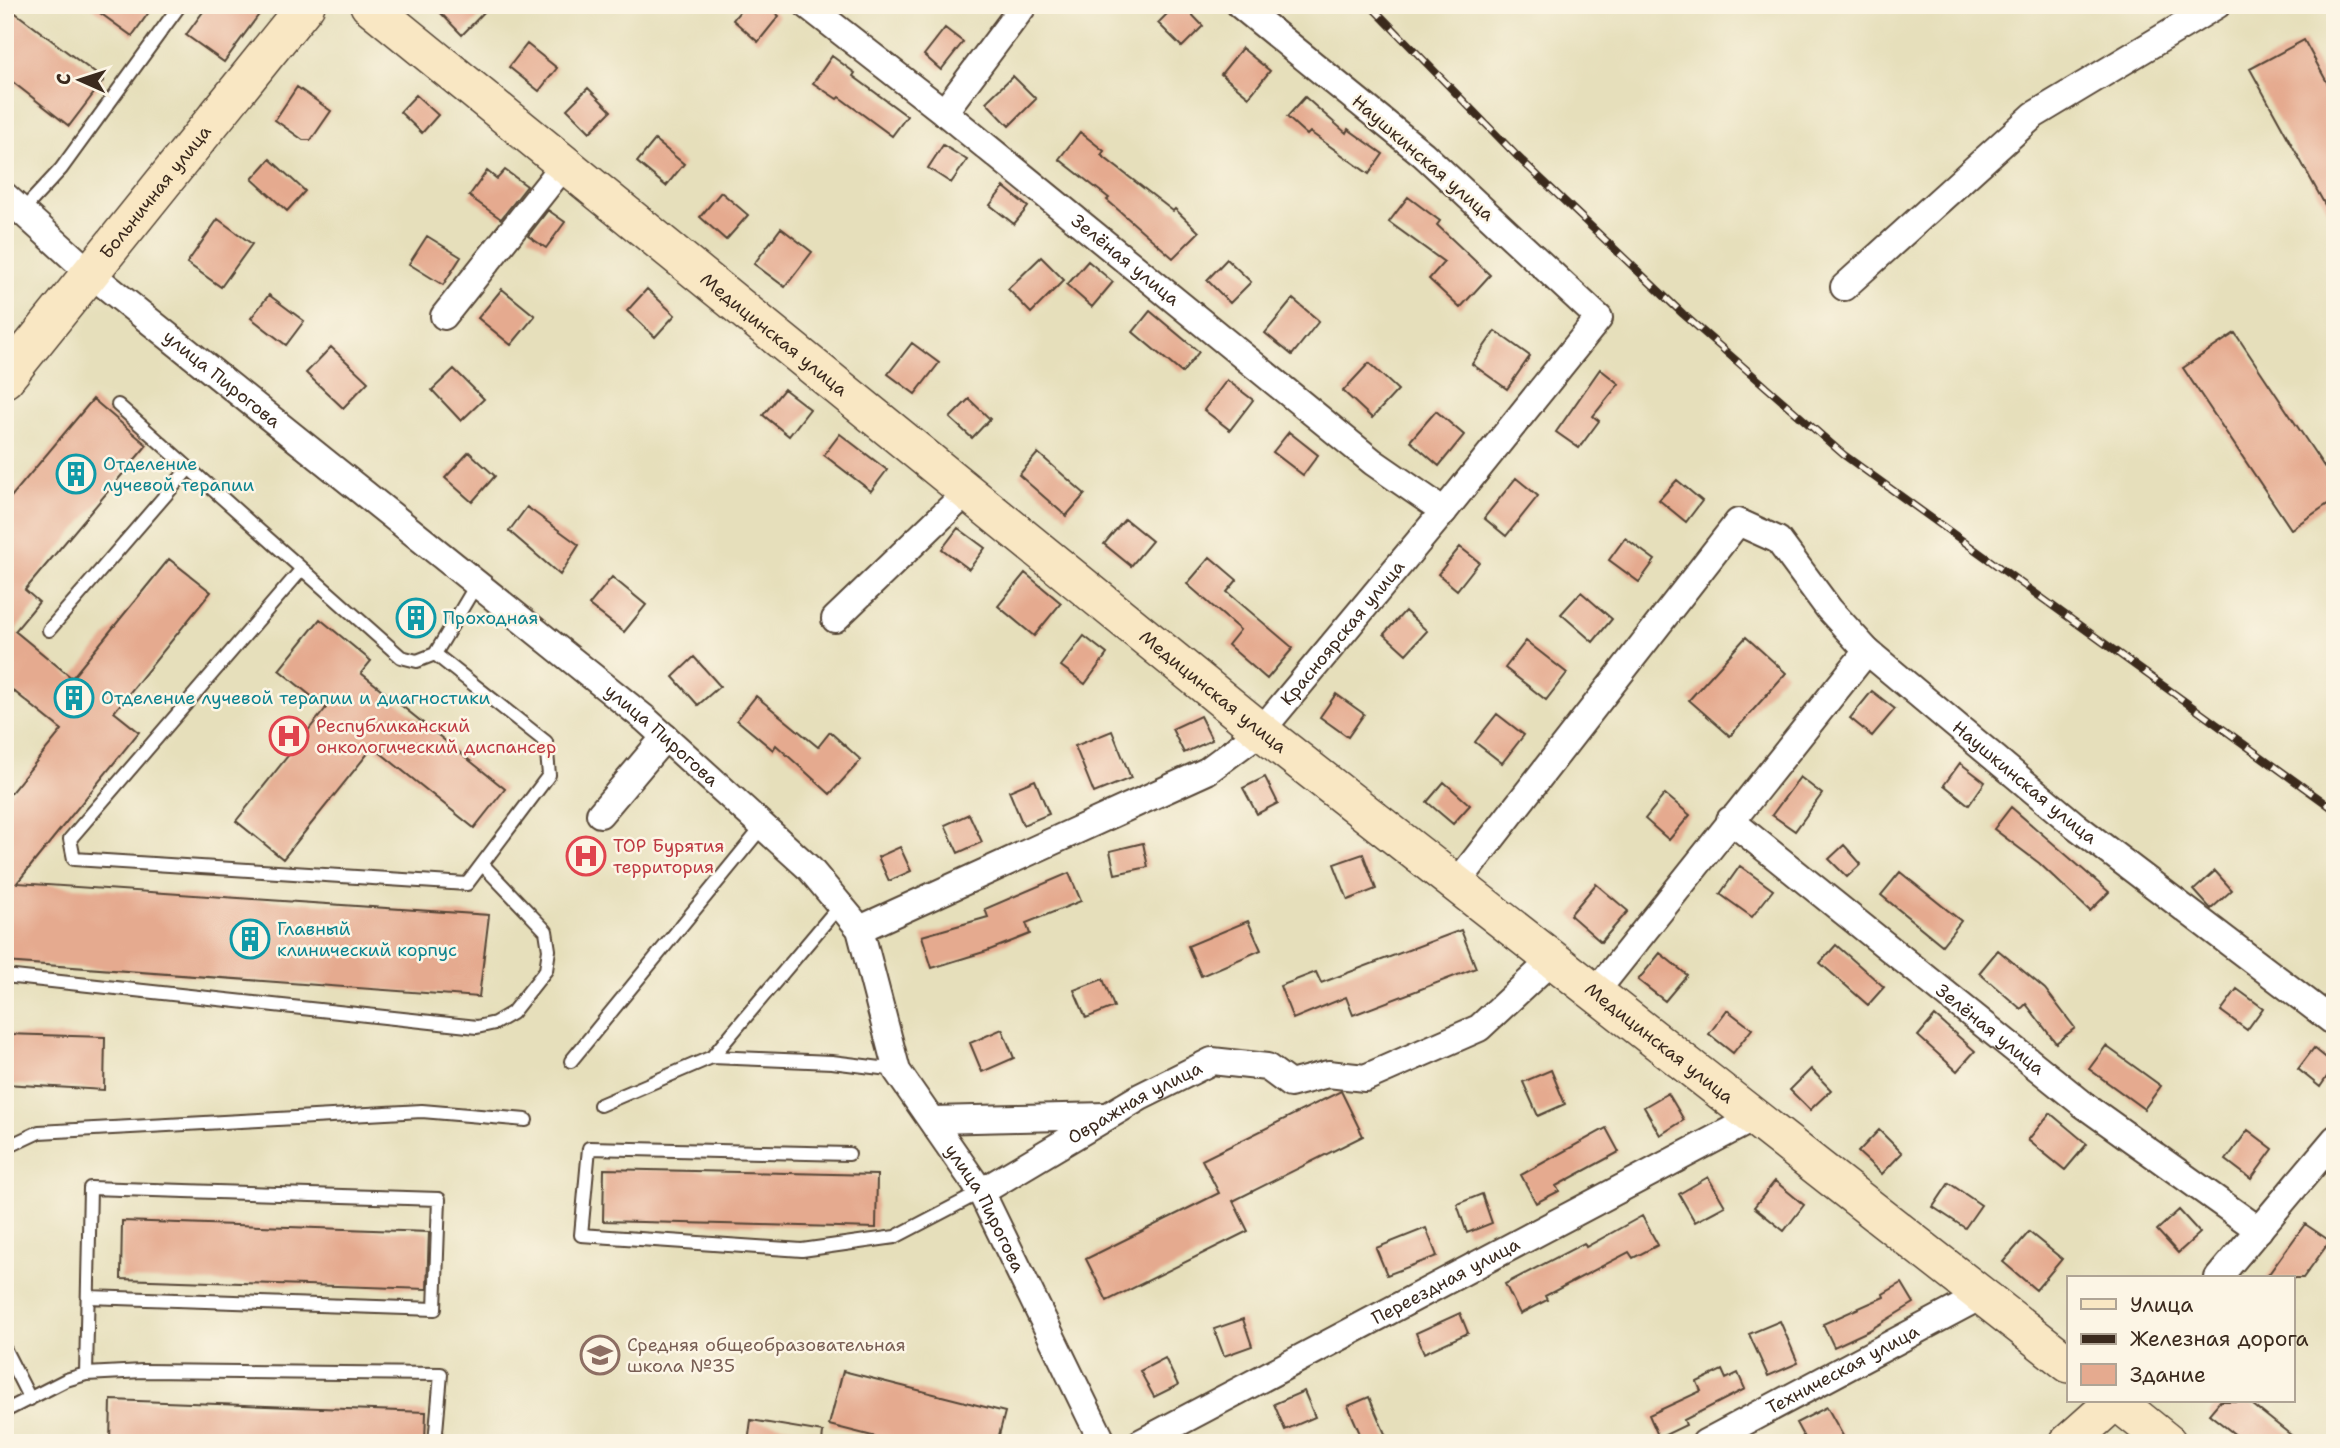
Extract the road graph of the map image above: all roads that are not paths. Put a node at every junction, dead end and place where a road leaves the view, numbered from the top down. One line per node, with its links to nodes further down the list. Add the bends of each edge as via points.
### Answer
1 (180, 5): 10 (lane, via 61,169)
2 (306, 5): 11 (street, Больничная улица)
3 (369, 5): 9 (street, Медицинская улица)
4 (807, 5): 8 (street, Зелёная улица)
5 (1024, 5): 8 (street)
6 (1240, 5): 14 (street, Наушкинская улица, via 1423,154)
7 (2217, 5): 12 (street, via 2034,115)
8 (944, 112): 19 (street, Зелёная улица, via 1374,462)
9 (564, 164): 13 (street); 18 (street, Медицинская улица)
10 (14, 203): 11 (street, улица Пирогова)
11 (91, 274): 15 (street, Больничная улица); 21 (street, улица Пирогова)
12 (1844, 287)
13 (444, 316)
14 (1599, 318): 19 (street, Красноярская улица)
15 (5, 379)
16 (118, 405): 17 (lane)
17 (189, 468): 20 (lane); 23 (lane)
18 (967, 492): 22 (street); 26 (street, Медицинская улица)
19 (1444, 512): 26 (street, Красноярская улица)
20 (302, 569): 25 (lane, via 401,657 417,661); 31 (lane, via 70,839 74,859 467,884)
21 (476, 585): 25 (lane); 27 (street, улица Пирогова)
22 (835, 618)
23 (49, 630)
24 (1867, 651): 29 (street); 32 (street, Наушкинская улица, via 1778,540 1738,522); 38 (street, Наушкинская улица, via 2076,826)
25 (435, 654): 31 (lane, via 546,742 549,775)
26 (1261, 731): 32 (street, Медицинская улица); 34 (street, Красноярская улица, via 1207,771)
27 (664, 737): 28 (street); 30 (street, улица Пирогова)
28 (600, 814)
29 (1730, 820): 37 (street); 51 (street, Зелёная улица, via 2084,1105)
30 (763, 826): 33 (street, улица Пирогова, via 810,869); 40 (lane)
31 (482, 864): 36 (lane, via 546,931 549,950 546,970 512,1013 495,1023 477,1027)
32 (1457, 883): 35 (street, Медицинская улица)
33 (840, 905): 34 (street, улица Пирогова); 39 (lane)
34 (860, 929): 41 (street, улица Пирогова)
35 (1551, 961): 37 (street, Медицинская улица); 43 (street, Овражная улица, via 1479,1028 1365,1078 1328,1074 1290,1084 1267,1067 1212,1062)
36 (5, 976)
37 (1594, 994): 44 (street, Медицинская улица)
38 (2335, 1023)
39 (712, 1057): 41 (lane); 42 (lane)
40 (571, 1061)
41 (897, 1070): 46 (street, улица Пирогова)
42 (600, 1105)
43 (1109, 1116): 46 (street); 50 (street, Овражная улица)
44 (1752, 1119): 53 (street, Медицинская улица); 64 (street, Переездная улица)
45 (526, 1120): 48 (lane, via 422,1111 39,1132)
46 (933, 1120): 50 (street, улица Пирогова)
47 (2335, 1139): 51 (street)
48 (5, 1148)
49 (849, 1154): 50 (lane, via 589,1148 581,1235 802,1250 895,1237)
50 (981, 1192): 63 (street, улица Пирогова)
51 (2259, 1230): 52 (street)
52 (2220, 1276)
53 (1981, 1296): 56 (street, Медицинская улица); 65 (street, Техническая улица)
54 (88, 1297): 54 (lane, via 90,1188 439,1199 435,1309); 57 (lane)
55 (5, 1350): 58 (lane)
56 (2067, 1362)
57 (86, 1374): 58 (lane); 62 (lane, via 441,1374)
58 (30, 1399): 61 (lane)
59 (2114, 1402): 66 (street)
60 (2116, 1402): 67 (street)
61 (5, 1411)
62 (435, 1443)
63 (1103, 1443)
64 (1140, 1443)
65 (1705, 1443)
66 (2068, 1443)
67 (2168, 1443)

